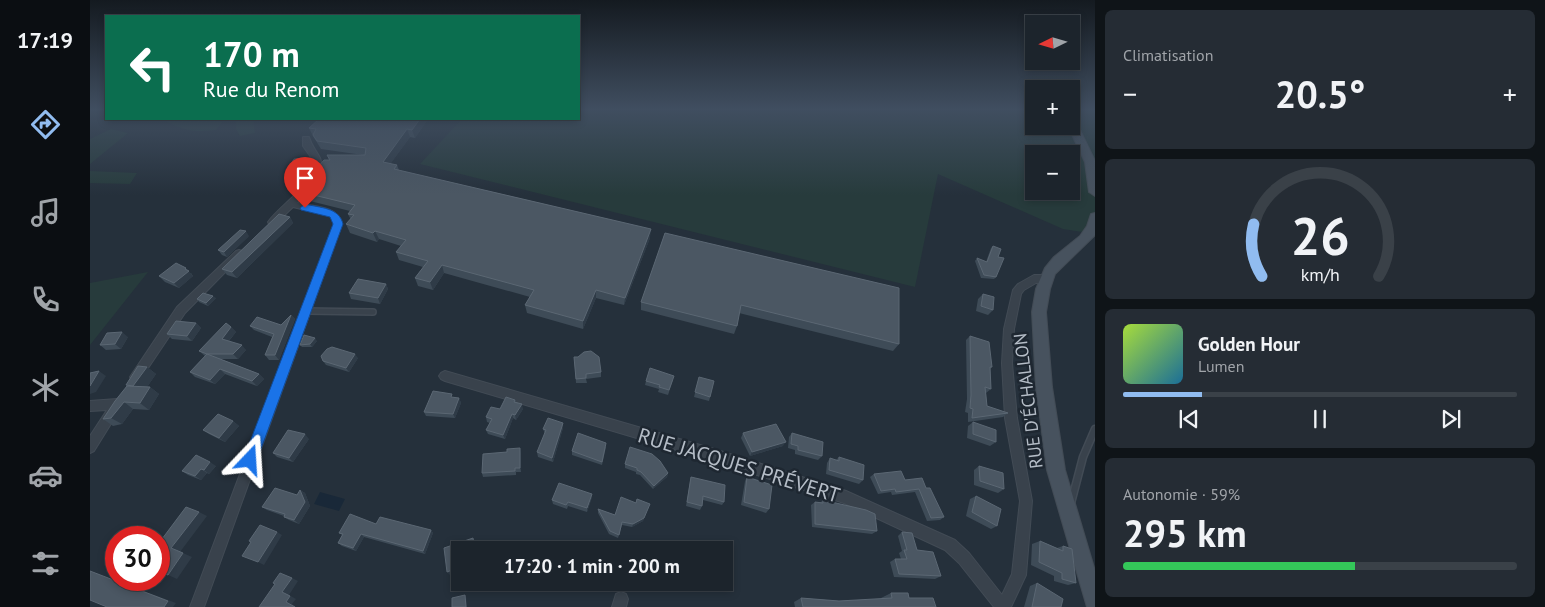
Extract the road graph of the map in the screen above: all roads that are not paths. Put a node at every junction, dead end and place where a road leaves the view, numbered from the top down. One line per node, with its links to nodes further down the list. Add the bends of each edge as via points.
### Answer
1 (1079, 138): 3 (main road, via 1090,162)
2 (306, 139): 4 (street, via 307,149 317,164 308,183)
3 (1095, 192)
4 (290, 204): 6 (street); 9 (street, via 333,214 338,224)
5 (1095, 217): 8 (main road, RUE D'ÉCHALLON, via 1091,233 1062,257)
6 (265, 229)
7 (245, 248): 12 (street, via 181,310)
8 (1047, 280): 16 (main road, RUE D'ÉCHALLON, via 1039,312 1044,387 1056,470); 19 (street, via 1034,279 1021,287 1016,294 1009,329 1007,363 1011,418 1026,501 1019,575)
9 (307, 310): 10 (lane); 18 (street)
10 (373, 312)
11 (445, 376): 19 (street, RUE JACQUES PRÉVERT, via 846,497 950,545)
12 (123, 396): 13 (street); 15 (street)
13 (90, 406)
14 (1095, 429): 16 (lane, via 1083,458)
15 (90, 447)
16 (1068, 515): 17 (main road, RUE D'ÉCHALLON)
17 (1095, 604)
18 (197, 607)
19 (1004, 607)

